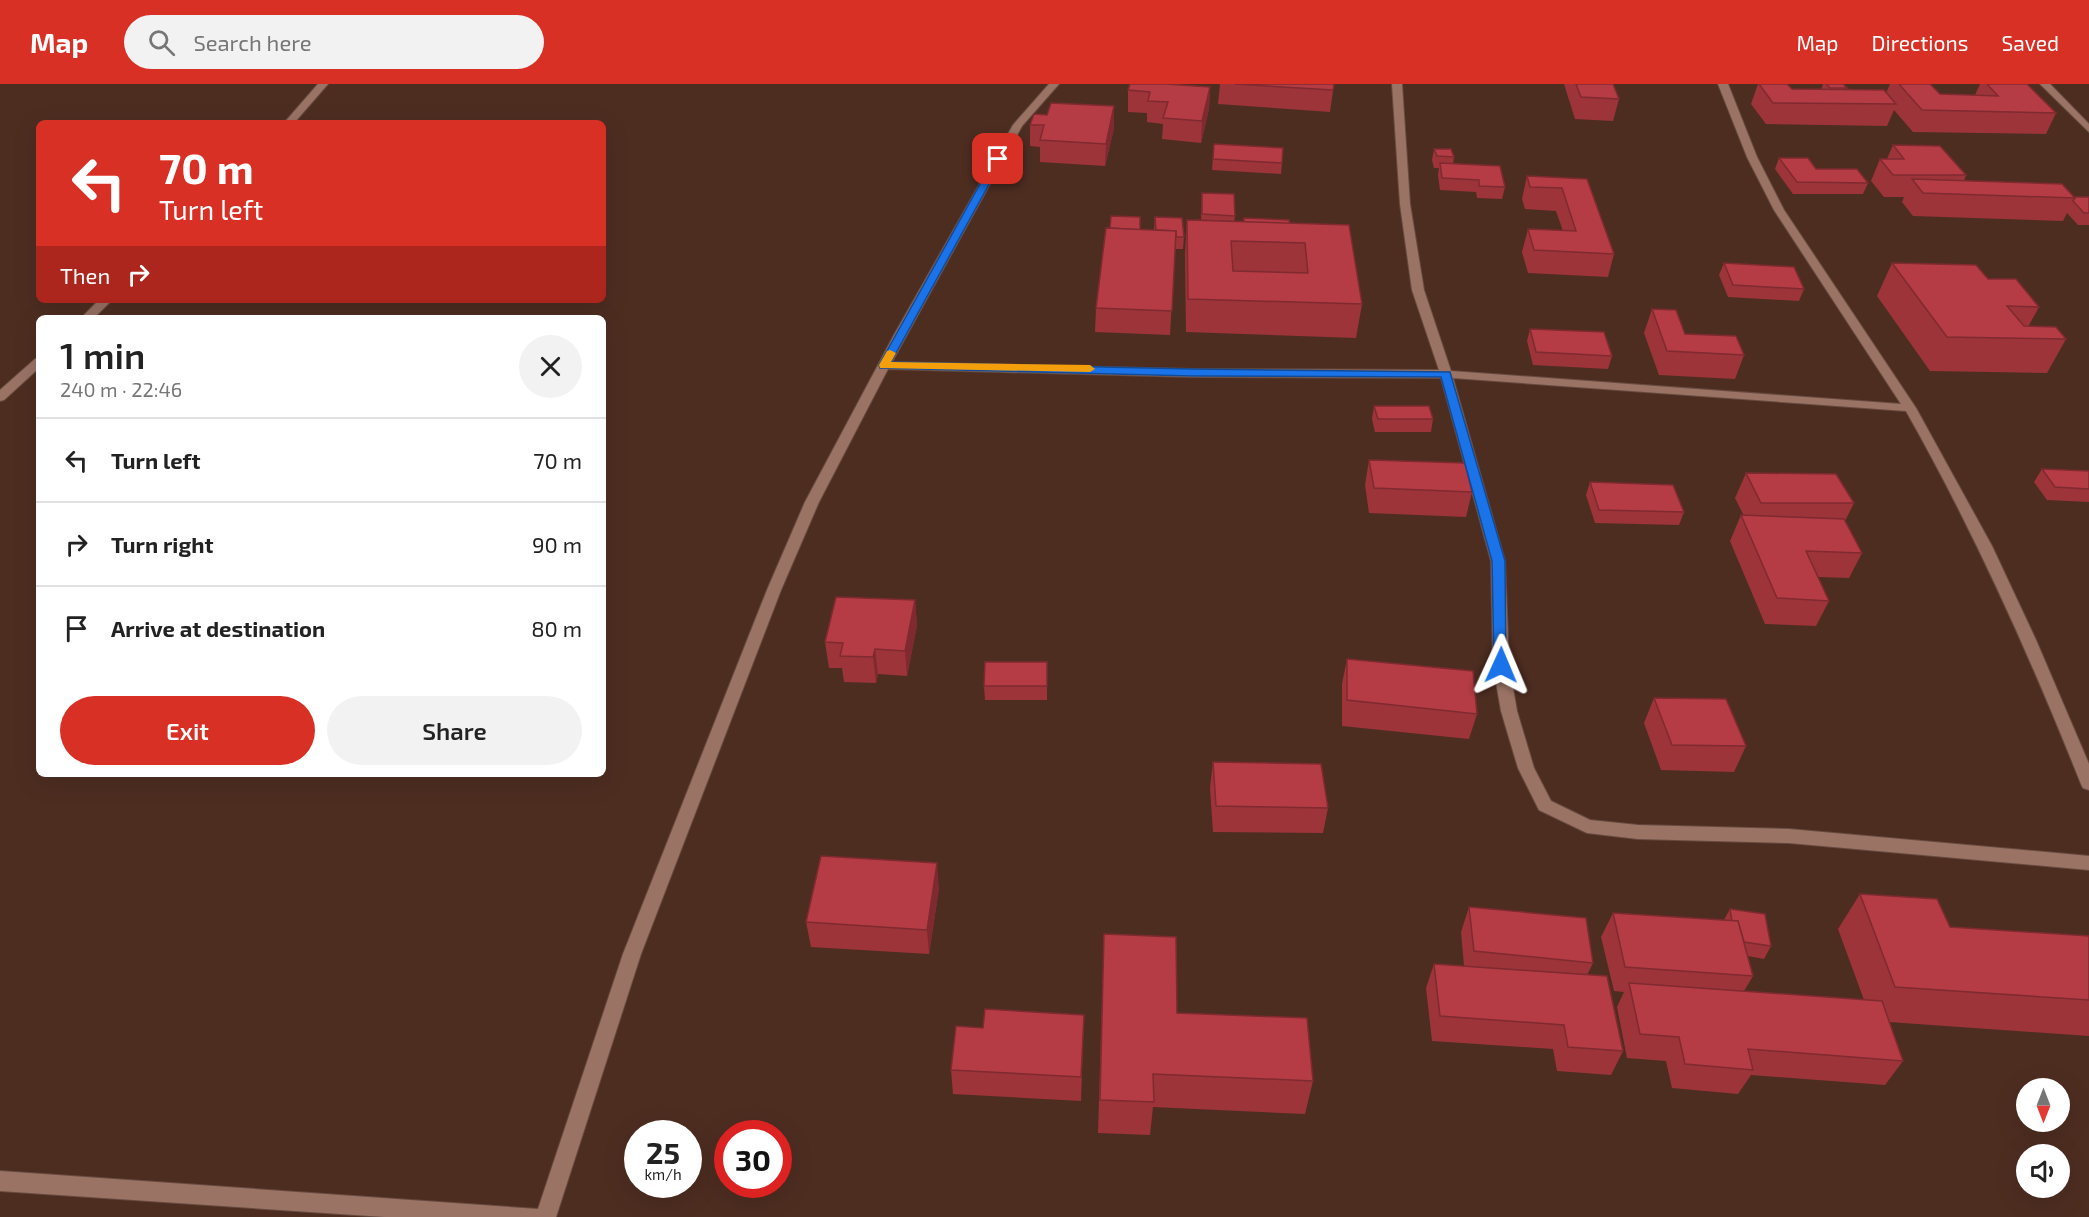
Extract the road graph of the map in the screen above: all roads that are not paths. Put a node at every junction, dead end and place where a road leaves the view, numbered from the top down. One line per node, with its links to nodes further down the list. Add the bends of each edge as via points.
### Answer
1 (323, 84): 6 (street)
2 (1054, 84): 11 (street, via 1014,133)
3 (1397, 84): 12 (street, via 1405,204 1418,290)
4 (1723, 84): 14 (street, via 1763,180)
5 (2045, 84): 7 (street)
6 (292, 120)
7 (2089, 129)
8 (103, 303): 9 (street)
9 (90, 315)
10 (36, 365): 13 (street)
11 (884, 365): 12 (street, via 1192,373); 19 (street, via 812,502 745,663 632,954)
12 (1446, 374): 14 (street); 16 (street, via 1498,561 1501,665 1509,711 1526,768 1545,805 1587,826 1638,832 1789,836)
13 (0, 397)
14 (1910, 408): 15 (street, via 1969,514 2042,663)
15 (2089, 784)
16 (2089, 863)
17 (0, 1181): 18 (street)
18 (533, 1217)
19 (546, 1217)

